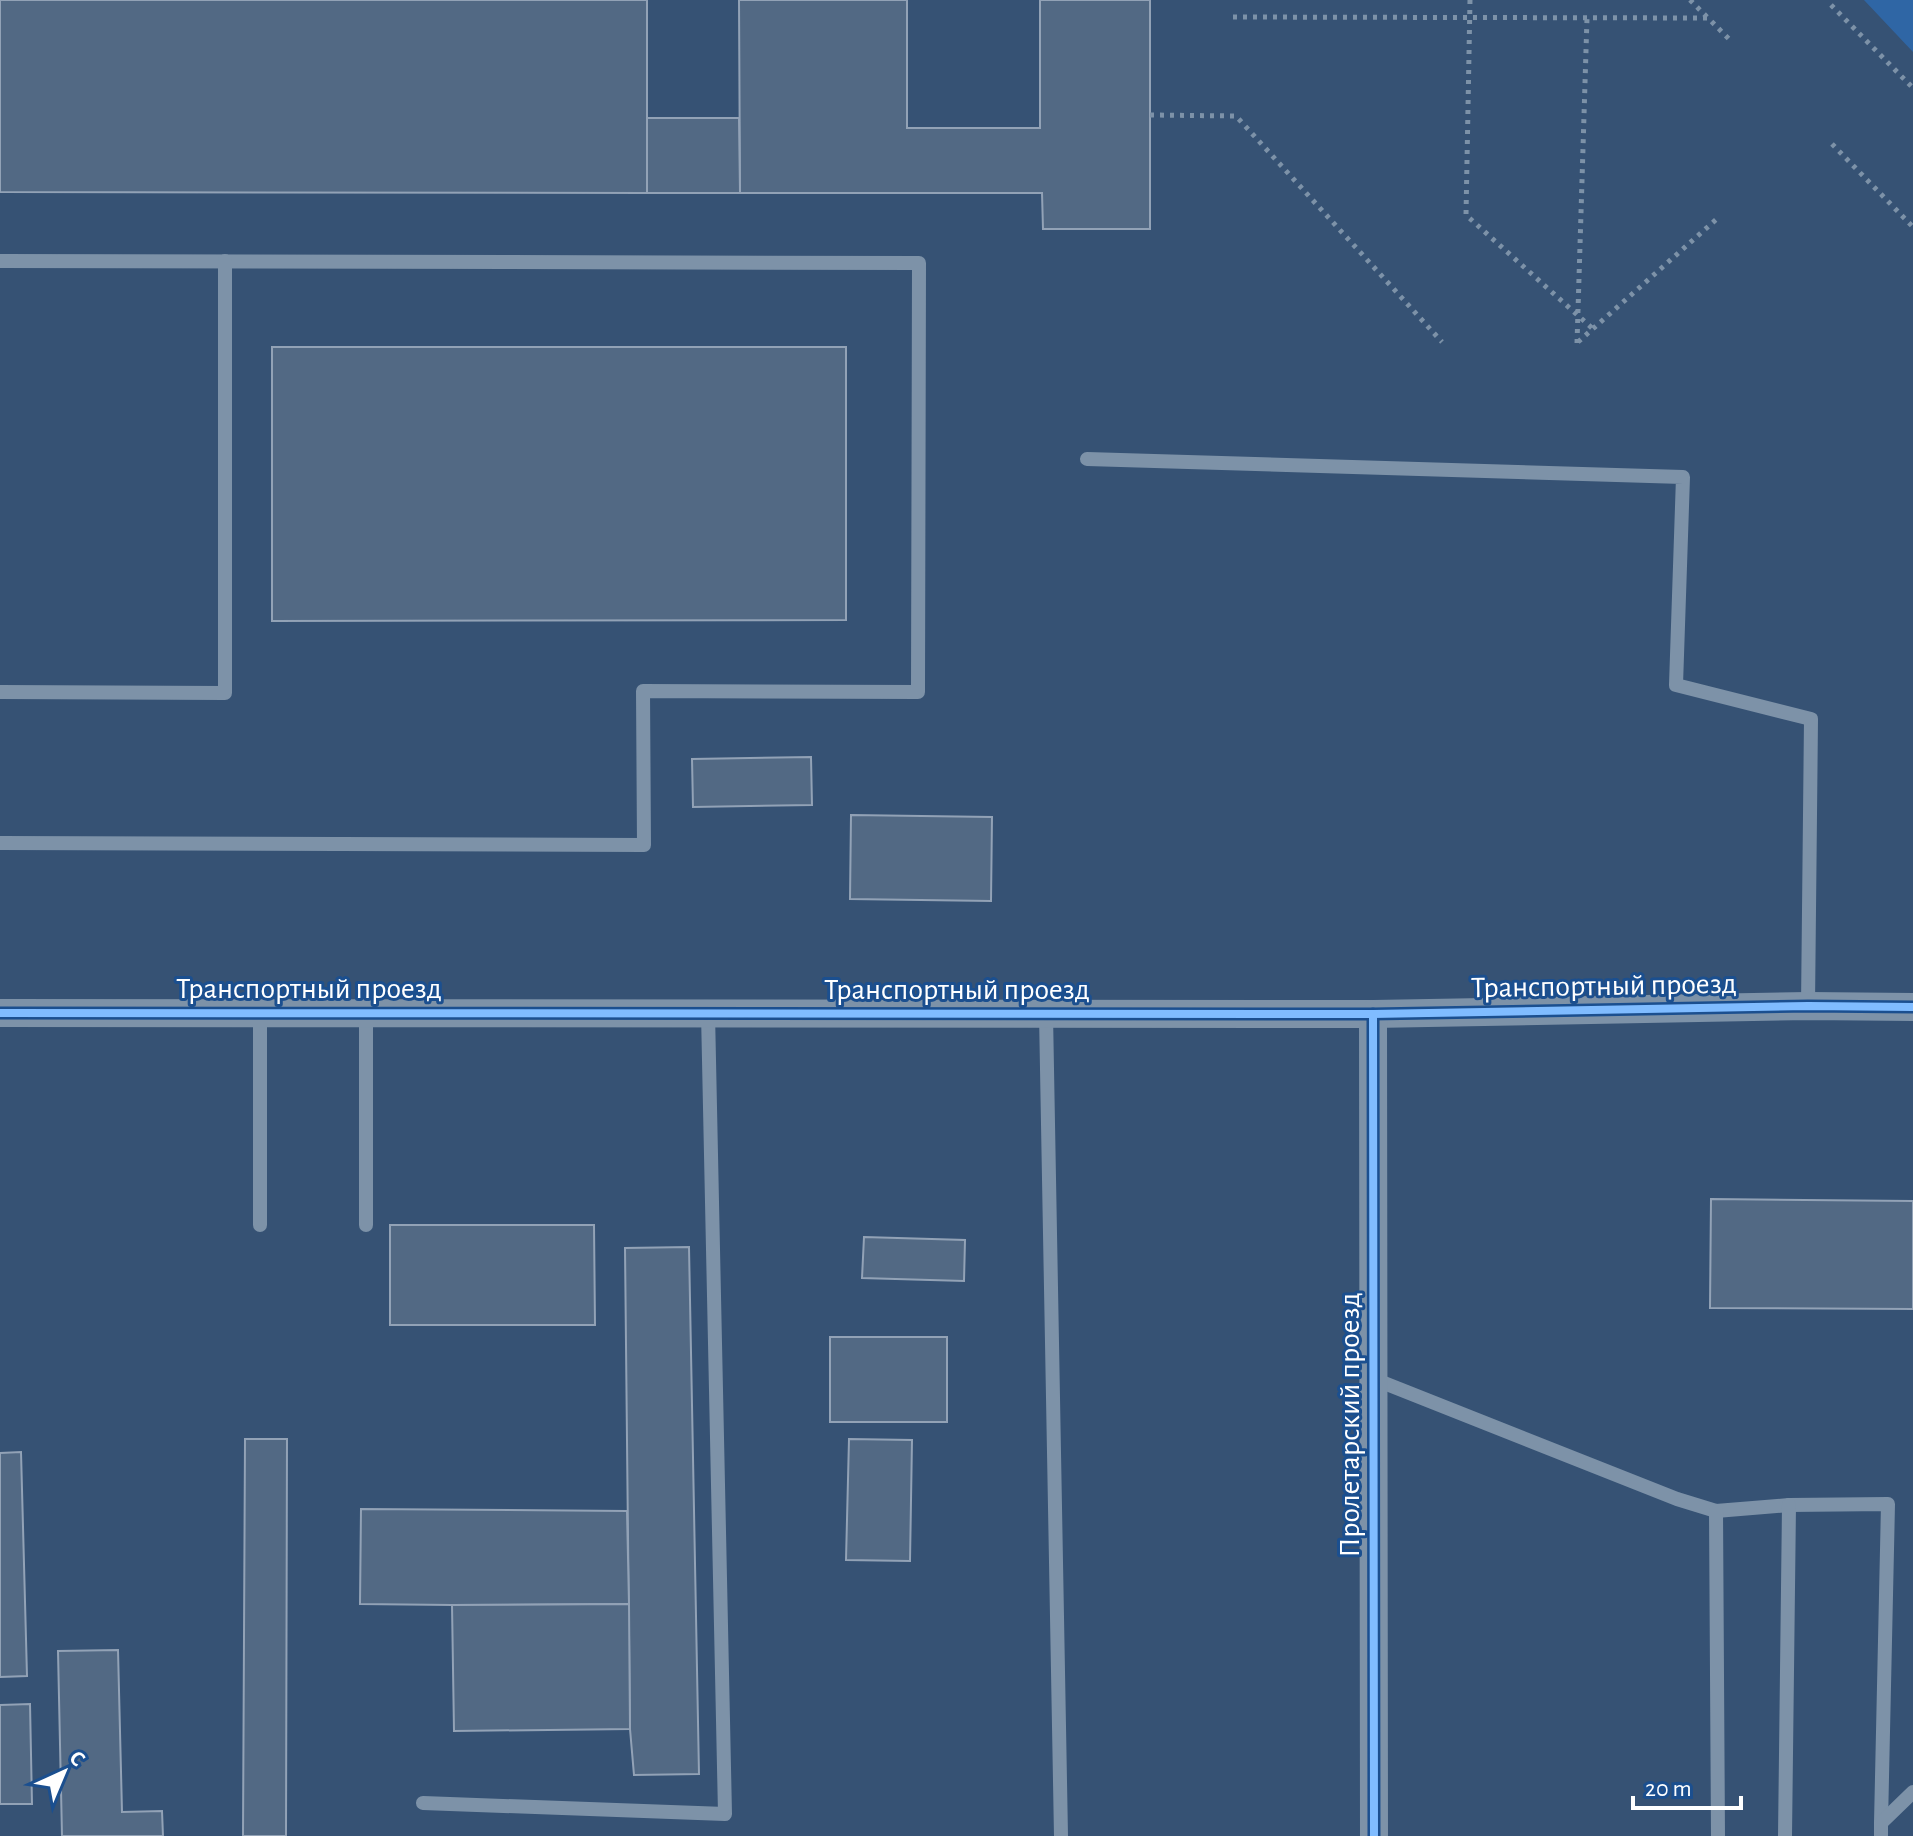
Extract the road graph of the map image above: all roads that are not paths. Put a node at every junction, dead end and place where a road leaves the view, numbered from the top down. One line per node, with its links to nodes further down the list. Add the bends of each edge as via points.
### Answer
1 (0, 261): 2 (lane)
2 (225, 261): 4 (lane, via 225,693); 5 (lane, via 919,263 918,692 643,691 644,845)
3 (1087, 459): 6 (lane, via 1683,477 1676,685 1811,719)
4 (0, 692)
5 (0, 843)
6 (1808, 1006): 7 (street, Транспортный проезд); 13 (street, Транспортный проезд)
7 (1913, 1007)
8 (0, 1013): 9 (street, Транспортный проезд)
9 (260, 1013): 10 (street, Транспортный проезд); 14 (lane)
10 (366, 1013): 11 (street, Транспортный проезд); 15 (lane)
11 (708, 1013): 12 (street, Транспортный проезд); 20 (lane, via 725,1814)
12 (1046, 1014): 13 (street, Транспортный проезд); 22 (lane)
13 (1373, 1014): 16 (street, Пролетарский проезд)
14 (260, 1225)
15 (366, 1225)
16 (1374, 1379): 18 (lane); 23 (street, Пролетарский проезд)
17 (1789, 1505): 18 (lane); 21 (lane, via 1888,1504); 25 (lane)
18 (1716, 1511): 24 (lane)
19 (1913, 1792): 21 (lane)
20 (423, 1803)
21 (1881, 1829)
22 (1061, 1836)
23 (1374, 1836)
24 (1718, 1836)
25 (1785, 1836)

